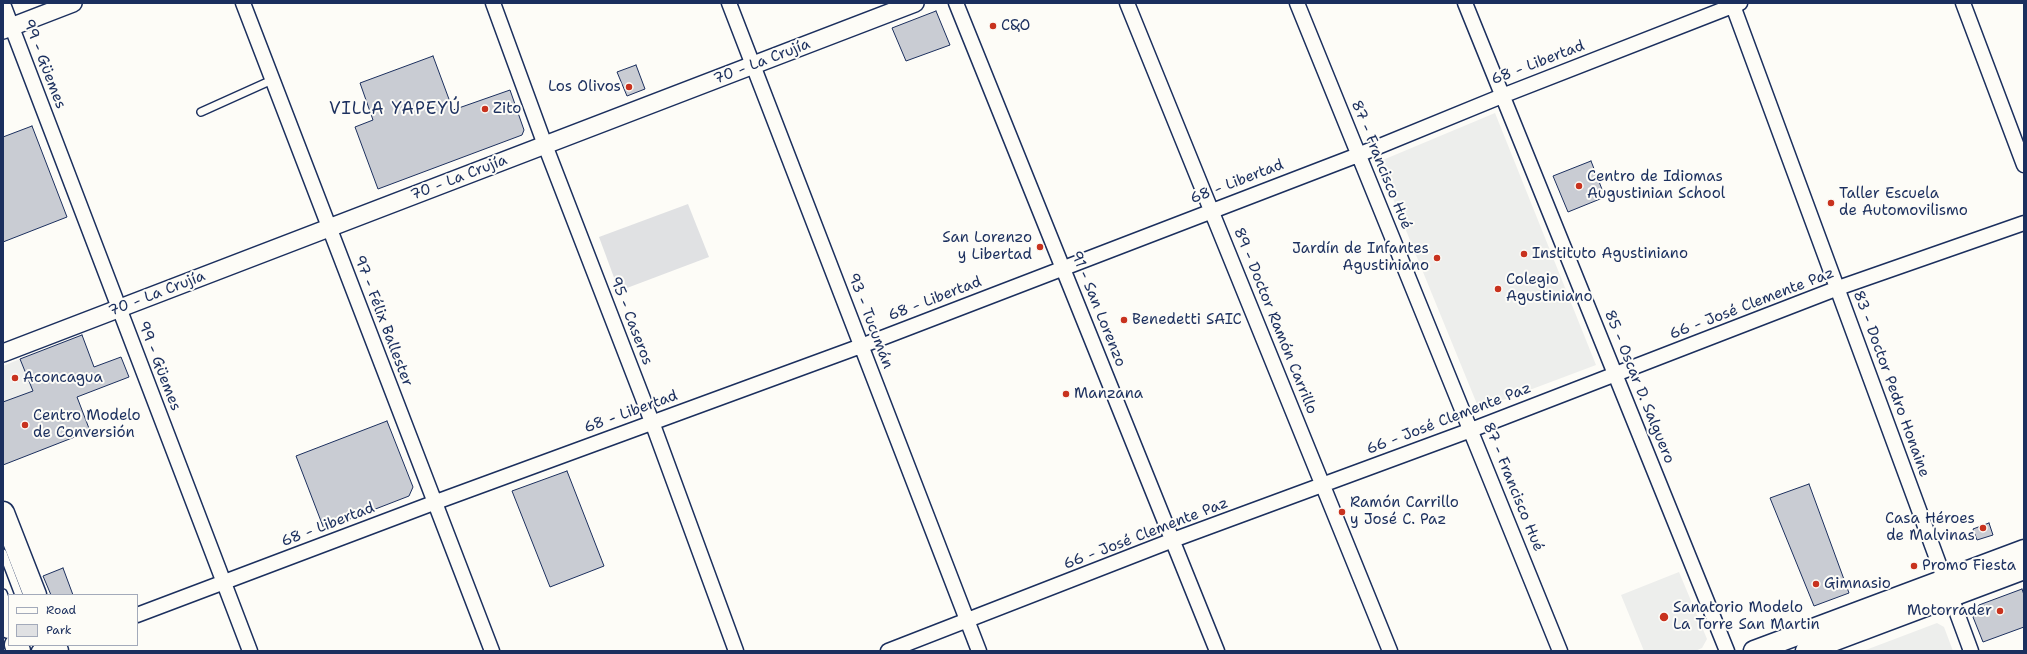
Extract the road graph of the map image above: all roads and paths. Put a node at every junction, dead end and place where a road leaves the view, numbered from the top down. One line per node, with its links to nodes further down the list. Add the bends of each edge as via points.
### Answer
1 (74, 3): 13 (street)
2 (243, 3): 15 (street, 97 - Félix Ballester)
3 (493, 3): 18 (street, 95 - Caseros)
4 (729, 3): 14 (street, 93 - Tucumán)
5 (915, 3): 14 (street, 70 - La Crujía)
6 (956, 3): 24 (street, 91 - San Lorenzo)
7 (1127, 3): 21 (street, 89 - Doctor Ramón Carrillo)
8 (1297, 3): 19 (street, 87 - Francisco Hué)
9 (1465, 3): 16 (street, 85 - Oscar D. Salguero)
10 (1963, 3): 20 (street)
11 (3, 4): 13 (street, 99 - Güemes)
12 (1735, 4): 16 (street, 68 - Libertad); 25 (street, 83 - Doctor Pedro Honaine)
13 (7, 28): 26 (street, 99 - Güemes)
14 (752, 66): 18 (street, 70 - La Crujía); 27 (street, 93 - Tucumán)
15 (272, 80): 17 (lane); 23 (street, 97 - Félix Ballester)
16 (1502, 96): 19 (street, 68 - Libertad); 29 (street, 85 - Oscar D. Salguero)
17 (201, 112)
18 (545, 145): 23 (street, 70 - La Crujía); 30 (street, 95 - Caseros)
19 (1358, 155): 21 (street, 68 - Libertad); 31 (street, 87 - Francisco Hué)
20 (2024, 165)
21 (1212, 210): 24 (street, 68 - Libertad); 32 (street, 89 - Doctor Ramón Carrillo)
22 (2024, 223): 25 (street, 66 - José Clemente Paz)
23 (328, 228): 26 (street, 70 - La Crujía); 33 (street, 97 - Félix Ballester)
24 (1063, 267): 27 (street, 68 - Libertad); 35 (street, 91 - San Lorenzo)
25 (1838, 288): 29 (street, 66 - José Clemente Paz); 40 (street, 83 - Doctor Pedro Honaine)
26 (118, 308): 28 (street, 70 - La Crujía); 39 (street, 99 - Güemes)
27 (861, 346): 30 (street, 68 - Libertad); 47 (street, 93 - Tucumán)
28 (3, 353)
29 (1615, 374): 31 (street, 66 - José Clemente Paz); 59 (street, 85 - Oscar D. Salguero)
30 (652, 422): 33 (street, 68 - Libertad); 53 (street, 95 - Caseros)
31 (1471, 430): 32 (street, 66 - José Clemente Paz); 58 (street, 87 - Francisco Hué)
32 (1323, 486): 35 (street, 66 - José Clemente Paz); 57 (street, 89 - Doctor Ramón Carrillo)
33 (436, 502): 39 (street, 68 - Libertad); 52 (street, 97 - Félix Ballester)
34 (3, 513): 43 (main road)
35 (1173, 540): 47 (street, 66 - José Clemente Paz); 56 (street, 91 - San Lorenzo)
36 (2024, 550): 40 (main road)
37 (3, 553): 42 (lane)
38 (2024, 569): 40 (main road)
39 (223, 583): 46 (street, 68 - Libertad); 51 (street, 99 - Güemes)
40 (1948, 589): 60 (main road); 61 (main road); 62 (street, 83 - Doctor Pedro Honaine)
41 (3, 593): 44 (lane)
42 (19, 594)
43 (35, 594)
44 (8, 606)
45 (3, 612): 48 (main road)
46 (138, 615)
47 (968, 621): 54 (street, 66 - José Clemente Paz); 55 (street, 93 - Tucumán)
48 (8, 624)
49 (52, 646): 50 (street)
50 (40, 651)
51 (250, 651)
52 (492, 651)
53 (736, 651)
54 (888, 651)
55 (979, 651)
56 (1217, 651)
57 (1390, 651)
58 (1560, 651)
59 (1728, 651)
60 (1754, 651)
61 (1806, 651)
62 (1971, 651)

